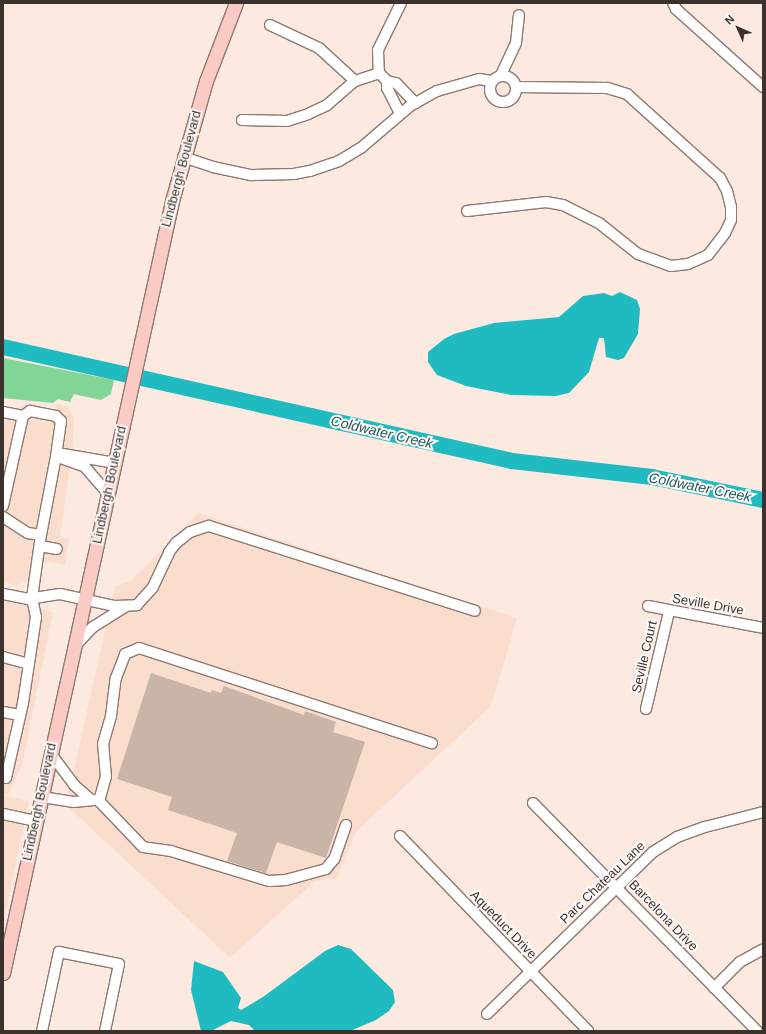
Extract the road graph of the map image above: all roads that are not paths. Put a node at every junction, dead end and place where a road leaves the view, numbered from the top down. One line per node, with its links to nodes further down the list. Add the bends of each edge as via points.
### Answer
1 (236, 3): 15 (main road, Lindbergh Boulevard, via 206,81)
2 (400, 3): 6 (street, via 378,50)
3 (673, 3): 11 (street, via 676,9)
4 (519, 15): 7 (street, via 516,43)
5 (270, 26): 9 (street, via 320,48)
6 (379, 73): 8 (street); 9 (street)
7 (497, 78): 10 (street, via 511,78); 10 (street, via 490,91 500,102 514,97); 12 (street, via 451,85)
8 (387, 80): 12 (street, via 396,83); 13 (street, via 387,88)
9 (355, 81): 14 (street, via 327,105 308,114 287,121)
10 (516, 87): 16 (street, via 606,88 627,94 720,178 727,191 731,220 725,233 708,255 688,264 671,266 638,254 599,223 564,206 546,202)
11 (763, 87)
12 (415, 103): 13 (street)
13 (400, 114): 15 (street, via 362,147 339,161 310,171 252,175)
14 (242, 120)
15 (183, 157): 20 (main road, Lindbergh Boulevard)
16 (467, 211)
17 (3, 412): 18 (street)
18 (23, 416): 19 (street, via 30,411 56,416 61,421); 21 (street)
19 (57, 456): 20 (street, via 63,454); 22 (street, via 85,467); 25 (street)
20 (114, 463): 22 (main road, Lindbergh Boulevard)
21 (6, 477): 23 (street)
22 (108, 493): 30 (main road, Lindbergh Boulevard)
23 (3, 506)
24 (3, 516): 25 (street, via 28,533)
25 (41, 535): 26 (street)
26 (40, 546): 27 (street); 29 (street)
27 (57, 549)
28 (3, 594): 29 (street, via 10,597)
29 (32, 598): 30 (street, via 60,594); 38 (street, via 36,617)
30 (85, 598): 32 (street); 36 (main road, Lindbergh Boulevard)
31 (648, 606): 34 (street, Seville Drive)
32 (125, 607): 33 (street, via 137,605 149,594 176,543 190,532 209,526); 36 (street, via 93,627)
33 (475, 611)
34 (669, 612): 35 (street, Seville Drive); 39 (street, Seville Court)
35 (763, 628)
36 (74, 646): 43 (main road, Lindbergh Boulevard)
37 (3, 657): 38 (street)
38 (29, 664): 41 (street)
39 (646, 709)
40 (3, 712): 41 (street)
41 (20, 716): 44 (street)
42 (432, 743): 46 (street, via 139,648 125,654 116,678 111,716 103,744 106,777)
43 (51, 754): 45 (main road, Lindbergh Boulevard); 46 (street, via 70,780)
44 (6, 778)
45 (42, 797): 46 (street, via 74,802); 50 (main road, Lindbergh Boulevard)
46 (94, 800): 51 (street, via 143,847 171,851 269,881 286,880 326,869 334,859)
47 (533, 803): 53 (street, Barcelona Drive)
48 (763, 812): 53 (street, Parc Chateau Lane, via 677,837 653,852)
49 (3, 814): 50 (street)
50 (36, 821): 56 (main road, Lindbergh Boulevard)
51 (346, 825)
52 (400, 836): 55 (street, Aqueduct Drive)
53 (616, 887): 55 (street, Parc Chateau Lane); 57 (street, Barcelona Drive)
54 (763, 949): 57 (street, via 740,962)
55 (530, 971): 58 (street, Parc Chateau Lane); 61 (street, Aqueduct Drive)
56 (3, 973)
57 (714, 988): 62 (street, Barcelona Drive)
58 (487, 1014)
59 (42, 1031): 60 (street, via 59,952 120,964)
60 (105, 1031)
61 (588, 1031)
62 (757, 1031)

